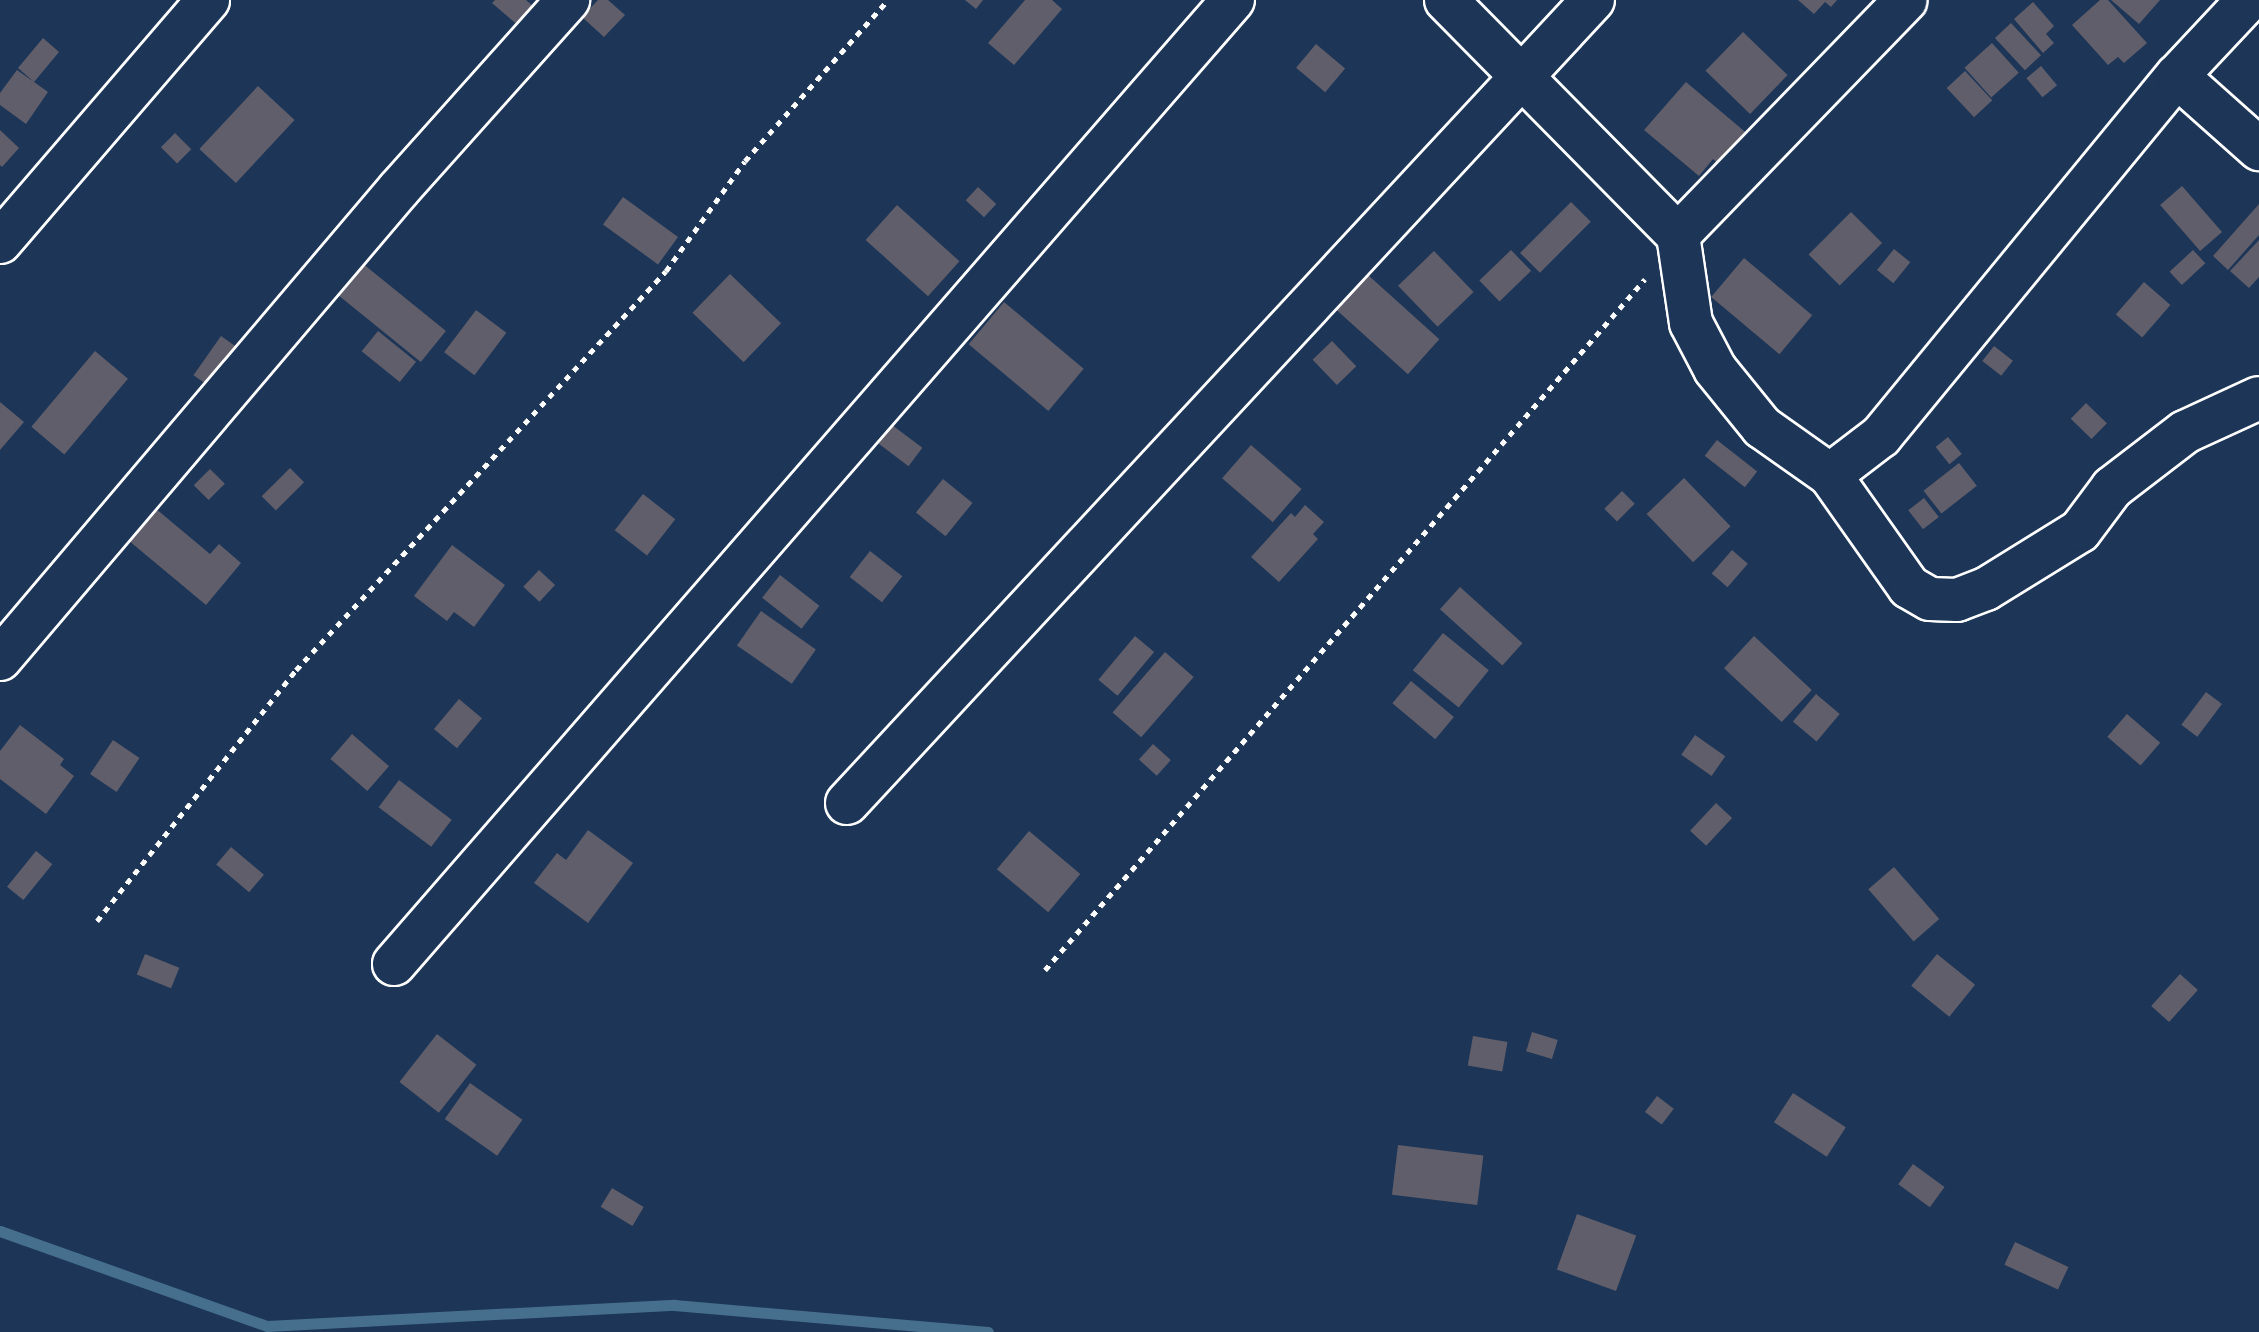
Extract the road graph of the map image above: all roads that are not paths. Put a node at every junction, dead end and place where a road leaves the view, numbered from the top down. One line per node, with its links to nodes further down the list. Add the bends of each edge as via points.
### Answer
1 (208, 0): 12 (street)
2 (568, 0): 15 (street, via 399,189)
3 (1233, 0): 17 (street)
4 (1446, 0): 8 (street)
5 (1593, 0): 8 (street)
6 (1906, 0): 11 (street)
7 (2248, 0): 9 (street)
8 (1524, 76): 11 (street); 16 (street)
9 (2177, 76): 10 (street); 14 (street, via 1881,436)
10 (2259, 149)
11 (1678, 235): 14 (street, via 1691,323 1715,369 1762,427)
12 (0, 242)
13 (2259, 398): 14 (street, via 2185,432 2112,488 2080,531 1986,589 1957,600 1930,599 1909,587)
14 (1830, 475)
15 (0, 659)
16 (847, 803)
17 (394, 964)

